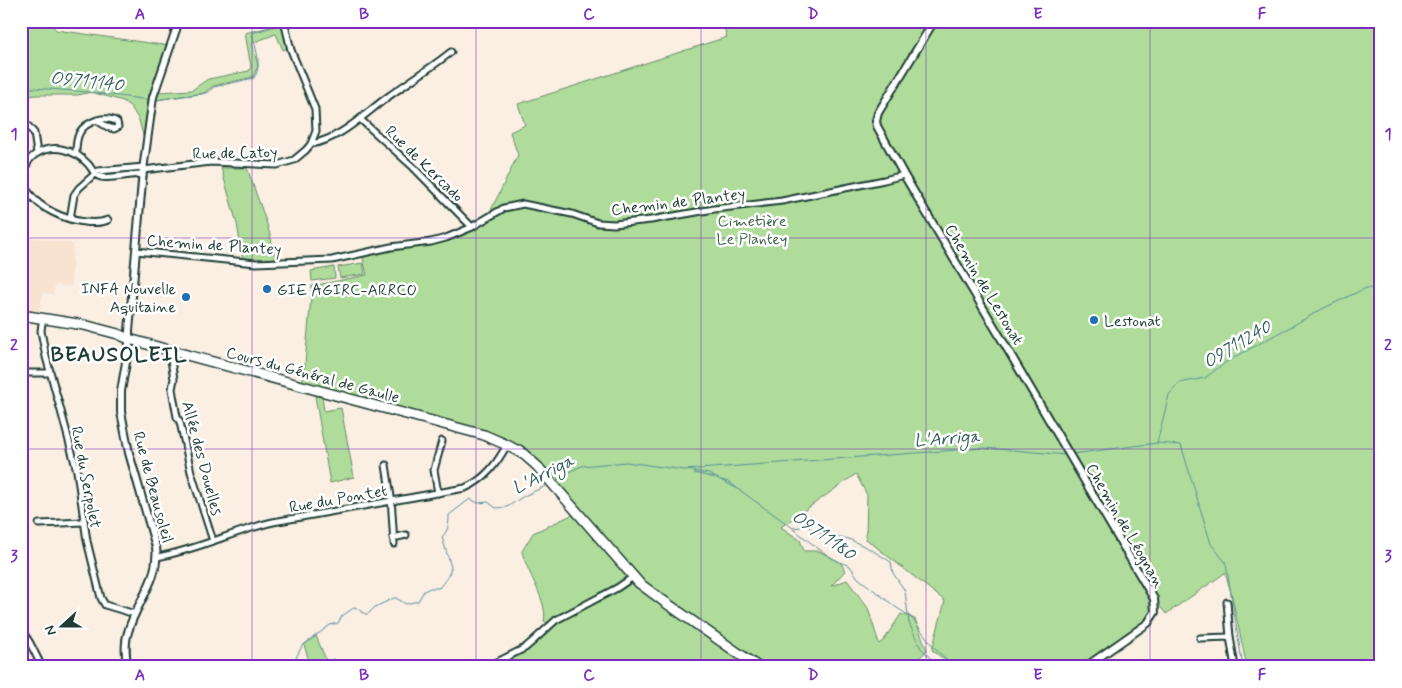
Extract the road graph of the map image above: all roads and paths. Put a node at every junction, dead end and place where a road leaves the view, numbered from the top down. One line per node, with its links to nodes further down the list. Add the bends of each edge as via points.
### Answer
1 (179, 21): 11 (street, Rue de Beausoleil, via 153,97)
2 (284, 21): 8 (street, via 291,50 315,109 316,131)
3 (934, 21): 13 (street, Chemin de Lestonat, via 876,121)
4 (451, 52): 5 (street)
5 (360, 119): 8 (street, via 329,138); 17 (street, Rue de Kercado)
6 (97, 120): 10 (street, via 78,135)
7 (28, 126): 9 (street, via 34,133)
8 (311, 144): 11 (street, Rue de Catoy, via 294,160 277,165 212,162)
9 (37, 153): 10 (street, via 59,148); 14 (street, via 30,159)
10 (76, 153): 12 (street)
11 (143, 171): 12 (street, via 101,170); 12 (street, via 101,177); 18 (street, Rue de Beausoleil)
12 (95, 174): 15 (street, via 74,196)
13 (904, 175): 17 (street, Chemin de Plantey, via 782,201 614,224 523,204 504,208); 29 (street, Chemin de Lestonat)
14 (22, 178): 15 (street, via 32,198 58,215)
15 (70, 218): 16 (street, via 81,222)
16 (108, 220)
17 (472, 226): 18 (street, Chemin de Plantey, via 431,242 332,260 256,263)
18 (136, 251): 21 (street, Rue de Beausoleil)
19 (21, 317): 20 (main road, Cours du Général de Gaulle)
20 (38, 320): 21 (main road, Cours du Général de Gaulle); 21 (main road, Cours du Général de Gaulle, via 84,325); 24 (street, Rue du Serpolet)
21 (129, 339): 22 (main road, Cours du Général de Gaulle); 37 (street, Rue de Beausoleil, via 121,412)
22 (172, 351): 25 (main road, Cours du Général de Gaulle); 36 (street, Allée des Douelles, via 172,390 177,417)
23 (21, 373): 24 (street)
24 (49, 373): 33 (street, Rue du Serpolet, via 77,471)
25 (490, 437): 27 (main road, Cours du Général de Gaulle); 28 (main road, Cours du Général de Gaulle, via 513,445)
26 (443, 445): 31 (street, via 434,470)
27 (507, 445): 28 (main road, Cours du Général de Gaulle); 31 (street, Rue du Pontet, via 489,472 476,482 465,488)
28 (523, 454): 38 (main road, Cours du Général de Gaulle)
29 (1069, 455): 48 (street, Chemin de Léognan, via 1155,605 1148,623)
30 (386, 465): 32 (street, via 384,472)
31 (438, 492): 32 (street, Rue du Pontet)
32 (390, 501): 35 (street, via 394,541); 36 (street, Rue du Pontet, via 263,524)
33 (84, 522): 34 (street); 40 (street, Rue du Serpolet, via 102,602)
34 (42, 526)
35 (406, 535)
36 (213, 541): 37 (street, Rue du Pontet)
37 (157, 556): 40 (street, Rue de Beausoleil, via 152,580)
38 (633, 577): 46 (street, via 556,620 525,648); 47 (main road, Cours du Général de Gaulle)
39 (1227, 602): 42 (street)
40 (135, 614): 45 (street, Rue de Beausoleil, via 126,639)
41 (21, 629): 44 (street)
42 (1230, 637): 43 (street); 49 (street)
43 (1200, 638)
44 (42, 667)
45 (127, 667)
46 (487, 667)
47 (758, 667)
48 (1089, 667)
49 (1234, 667)

